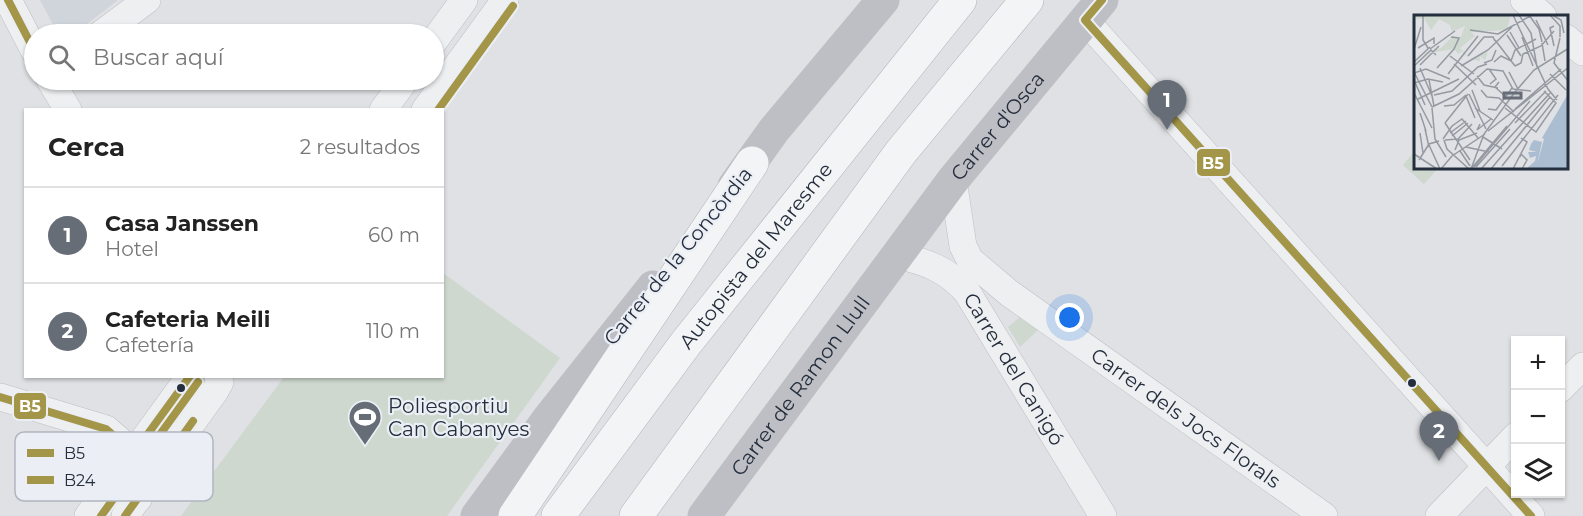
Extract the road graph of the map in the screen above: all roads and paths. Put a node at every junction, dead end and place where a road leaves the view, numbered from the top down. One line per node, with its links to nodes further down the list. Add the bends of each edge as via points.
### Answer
1 (8, 0): 14 (street)
2 (147, 0): 12 (street)
3 (464, 0): 13 (street)
4 (477, 0): 15 (street, via 479,4 464,25)
5 (505, 0): 15 (street)
6 (883, 0): 25 (street, Carrer de la Concòrdia, via 774,130)
7 (960, 0): 42 (highway, Autopista del Maresme, via 686,343)
8 (1027, 0): 43 (highway, via 901,152)
9 (1524, 0): 11 (street)
10 (1094, 10): 26 (street, Carrer d'Osca); 37 (street)
11 (1542, 15)
12 (115, 24)
13 (444, 27)
14 (24, 31)
15 (476, 39): 18 (street)
16 (1568, 40): 17 (street)
17 (1583, 52)
18 (444, 83)
19 (56, 90): 22 (street)
20 (398, 90): 23 (street)
21 (439, 90): 24 (street)
22 (67, 108)
23 (384, 108)
24 (425, 108)
25 (752, 163): 40 (street, Carrer de la Concòrdia, via 549,418); 41 (highway)
26 (953, 180): 27 (street, Carrer d'Osca); 46 (street, Carrer dels Jocs Florals, via 963,246 970,260 1009,293)
27 (897, 255): 44 (street, Carrer de Ramon Llull); 45 (street, Carrer del Canigó, via 932,264 957,280 967,292)
28 (1583, 366): 31 (street)
29 (189, 378): 34 (street)
30 (219, 378): 35 (street, via 215,391)
31 (1565, 384)
32 (0, 398): 33 (street)
33 (110, 432)
34 (149, 432)
35 (185, 432)
36 (1511, 440): 37 (street)
37 (1486, 466): 47 (street); 48 (street)
38 (99, 501): 39 (street)
39 (88, 516)
40 (477, 516)
41 (515, 516)
42 (558, 516)
43 (636, 516)
44 (704, 516)
45 (1103, 516)
46 (1324, 516)
47 (1439, 516)
48 (1531, 516)

